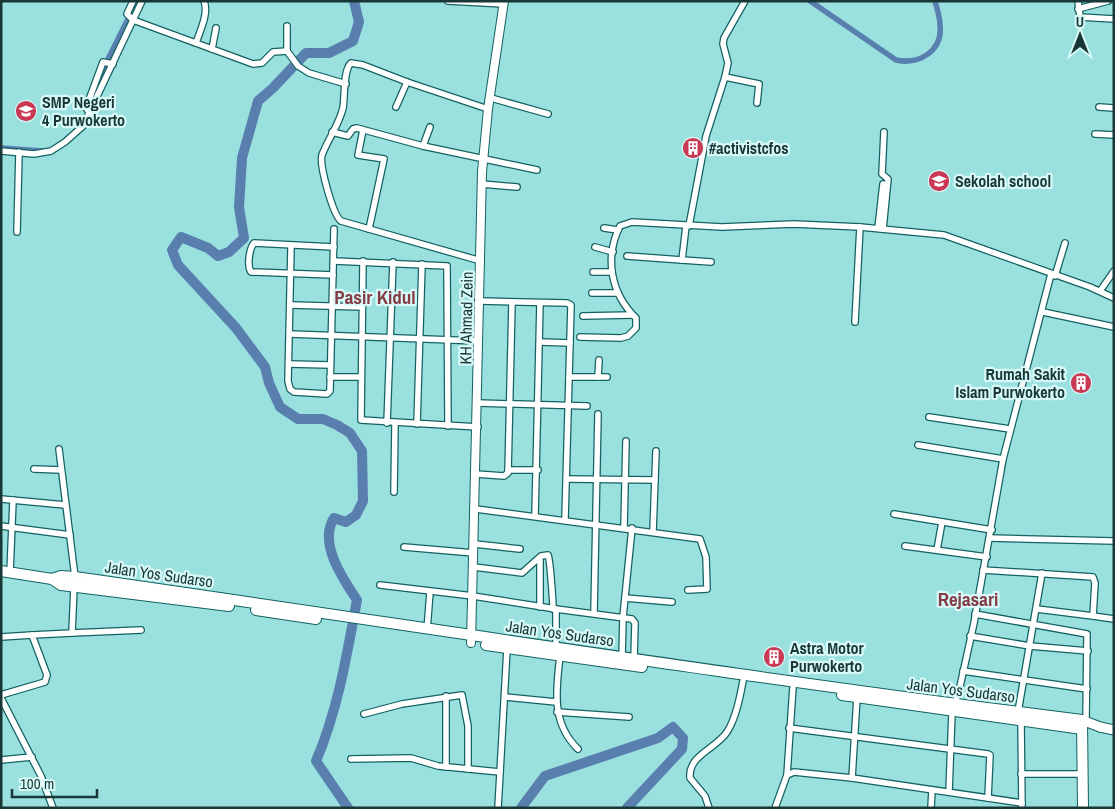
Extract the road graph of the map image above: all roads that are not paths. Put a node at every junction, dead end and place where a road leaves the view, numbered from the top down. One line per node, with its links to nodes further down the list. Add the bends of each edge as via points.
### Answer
1 (133, 1): 10 (street)
2 (142, 1): 10 (street)
3 (204, 1): 14 (street, via 203,20)
4 (448, 1): 8 (street)
5 (745, 1): 18 (street, via 724,38 728,63)
6 (1078, 1): 9 (street)
7 (1108, 1): 9 (street)
8 (504, 3): 21 (street, KH Ahmad Zein)
9 (1078, 9): 11 (street, via 1082,18)
10 (130, 18): 14 (street); 17 (street)
11 (1114, 19)
12 (287, 26): 16 (street)
13 (216, 28): 15 (street)
14 (196, 43): 15 (street)
15 (212, 49): 16 (street, via 258,64 273,52)
16 (289, 54): 20 (street, via 298,66 314,75)
17 (109, 62): 27 (street); 27 (street, via 103,62)
18 (725, 77): 22 (street, via 758,84); 43 (street, via 706,136)
19 (407, 82): 20 (street, via 351,63 347,68); 23 (street); 26 (street)
20 (346, 84): 31 (street, via 343,108)
21 (491, 98): 26 (street, KH Ahmad Zein); 28 (street)
22 (757, 103)
23 (396, 107)
24 (1099, 107): 25 (street)
25 (1114, 108)
26 (488, 109): 38 (street, KH Ahmad Zein)
27 (88, 112): 37 (street, via 83,126 51,151)
28 (548, 114)
29 (430, 127): 35 (street)
30 (363, 130): 31 (street, via 355,128 348,136); 35 (street); 45 (street, via 358,155 384,159)
31 (332, 132): 45 (street, via 322,158 336,215 341,221)
32 (884, 132): 48 (street, via 882,174 888,181)
33 (1095, 134): 34 (street)
34 (1114, 135)
35 (423, 146): 38 (street)
36 (1, 151): 37 (street)
37 (19, 152): 50 (street)
38 (483, 159): 39 (street); 40 (street, KH Ahmad Zein)
39 (537, 170)
40 (482, 184): 42 (street); 57 (street, KH Ahmad Zein)
41 (883, 184): 48 (street)
42 (517, 187)
43 (687, 226): 44 (street, via 744,227 781,223); 49 (street, via 626,222); 58 (street)
44 (860, 227): 48 (street); 83 (street)
45 (369, 228): 57 (street)
46 (604, 228): 49 (street)
47 (334, 229): 53 (street)
48 (880, 229): 69 (street, via 944,235)
49 (618, 230): 55 (street)
50 (17, 232)
51 (1065, 243): 69 (street)
52 (291, 246): 53 (street); 67 (street); 67 (street, via 254,243 249,267 251,272)
53 (334, 247): 59 (street)
54 (595, 247): 55 (street)
55 (613, 252): 66 (street)
56 (627, 256): 58 (street)
57 (481, 260): 74 (street, KH Ahmad Zein)
58 (682, 260): 62 (street)
59 (334, 261): 60 (street); 68 (street)
60 (364, 261): 61 (street); 79 (street)
61 (393, 262): 63 (street); 89 (street)
62 (711, 262)
63 (422, 264): 90 (street); 91 (street, via 445,264 448,268)
64 (1114, 271): 70 (street)
65 (593, 272): 66 (street)
66 (612, 272): 72 (street)
67 (291, 274): 68 (street); 77 (street)
68 (333, 275): 78 (street)
69 (1053, 275): 70 (street); 80 (street)
70 (1100, 291): 73 (street)
71 (592, 293): 72 (street)
72 (618, 293): 81 (street)
73 (1114, 298)
74 (480, 301): 75 (street); 92 (street, KH Ahmad Zein)
75 (512, 303): 76 (street); 104 (street)
76 (540, 303): 93 (street); 94 (street, via 571,305)
77 (291, 305): 78 (street); 85 (street)
78 (333, 306): 79 (street); 86 (street)
79 (362, 307): 87 (street)
80 (1043, 312): 84 (street); 115 (street)
81 (632, 315): 82 (street); 88 (street, via 637,322 636,328 628,336)
82 (583, 316)
83 (856, 322)
84 (1114, 327)
85 (290, 334): 86 (street); 96 (street)
86 (332, 336): 87 (street); 97 (street)
87 (361, 337): 89 (street); 99 (street)
88 (580, 337)
89 (391, 338): 90 (street); 110 (street)
90 (420, 340): 91 (street); 112 (street)
91 (449, 342): 92 (street); 113 (street)
92 (479, 342): 103 (street, KH Ahmad Zein)
93 (540, 342): 94 (street); 106 (street)
94 (570, 343): 100 (street)
95 (599, 360): 102 (street)
96 (289, 364): 97 (street); 98 (street, via 288,381 294,392 327,394)
97 (330, 365): 98 (street)
98 (330, 377): 99 (street)
99 (360, 377): 110 (street, via 361,420)
100 (569, 377): 102 (street); 105 (street)
101 (607, 377): 102 (street)
102 (598, 378)
103 (478, 402): 104 (street); 114 (street, KH Ahmad Zein)
104 (510, 404): 106 (street); 123 (street)
105 (568, 404): 106 (street); 107 (street); 126 (street)
106 (539, 405): 124 (street)
107 (587, 406)
108 (598, 414): 127 (street)
109 (929, 417): 115 (street)
110 (387, 423): 111 (street)
111 (395, 424): 112 (street); 130 (street)
112 (417, 424): 113 (street)
113 (448, 426): 114 (street)
114 (478, 427): 125 (street, KH Ahmad Zein)
115 (1010, 429): 120 (street)
116 (626, 441): 128 (street)
117 (918, 445): 120 (street)
118 (59, 448): 122 (street)
119 (656, 451): 129 (street)
120 (1003, 459): 144 (street)
121 (34, 469): 122 (street)
122 (61, 470): 133 (street)
123 (508, 470): 124 (street); 125 (street, via 504,476)
124 (538, 470): 136 (street)
125 (476, 474): 134 (street, KH Ahmad Zein)
126 (567, 479): 127 (street); 137 (street)
127 (596, 480): 128 (street); 139 (street)
128 (626, 480): 129 (street); 142 (street)
129 (655, 480): 145 (street)
130 (394, 492)
131 (1, 499): 132 (street)
132 (13, 500): 133 (street); 141 (street)
133 (65, 505): 146 (street)
134 (476, 509): 136 (street); 151 (street, KH Ahmad Zein)
135 (894, 514): 138 (street)
136 (535, 516): 137 (street)
137 (565, 519): 139 (street)
138 (942, 522): 144 (street); 153 (street)
139 (595, 523): 142 (street); 170 (street)
140 (1, 526): 141 (street)
141 (12, 527): 146 (street); 158 (street)
142 (624, 527): 143 (street)
143 (632, 528): 145 (street); 165 (street)
144 (992, 530): 147 (street)
145 (653, 532): 162 (street, via 702,540 708,589)
146 (70, 535): 160 (street)
147 (990, 538): 148 (street); 154 (street)
148 (1114, 541)
149 (905, 546): 153 (street)
150 (404, 547): 151 (street)
151 (475, 548): 152 (street); 156 (street, KH Ahmad Zein)
152 (520, 550)
153 (937, 550): 154 (street)
154 (987, 557): 157 (street)
155 (540, 559): 156 (street, via 522,573); 167 (street); 168 (street, via 543,555 551,558)
156 (474, 567): 164 (street, KH Ahmad Zein)
157 (984, 570): 159 (street); 171 (street)
158 (6, 572): 160 (highway, Jalan Yos Sudarso, via 52,579 61,585)
159 (1042, 573): 169 (street); 172 (street, via 1093,577 1096,582)
160 (75, 582): 176 (highway, Jalan Yos Sudarso); 179 (street)
161 (380, 585): 163 (street)
162 (688, 590)
163 (430, 592): 164 (street); 178 (street)
164 (473, 596): 167 (street); 183 (street, KH Ahmad Zein)
165 (625, 598): 166 (street); 173 (street)
166 (672, 602)
167 (540, 607): 168 (street)
168 (554, 609): 170 (street); 186 (street)
169 (1037, 609): 172 (street); 175 (street)
170 (594, 613): 173 (street)
171 (975, 614): 175 (street); 182 (street)
172 (1093, 616): 174 (street)
173 (623, 617): 188 (street); 189 (street, via 635,623)
174 (1114, 619)
175 (1034, 624): 184 (street); 187 (street, via 1085,633)
176 (382, 626): 178 (highway, Jalan Yos Sudarso); 183 (highway, Jalan Yos Sudarso)
177 (141, 630): 179 (street)
178 (428, 630): 183 (highway, Jalan Yos Sudarso)
179 (72, 632): 180 (street)
180 (32, 635): 181 (street); 196 (street, via 46,680 43,684)
181 (1, 636)
182 (970, 636): 184 (street); 190 (street)
183 (472, 640): 185 (highway, Jalan Yos Sudarso); 186 (highway, Jalan Yos Sudarso)
184 (1030, 646): 187 (street); 192 (street)
185 (508, 648): 186 (highway, Jalan Yos Sudarso); 197 (street)
186 (558, 652): 188 (highway, Jalan Yos Sudarso); 191 (highway, Jalan Yos Sudarso); 199 (street)
187 (1088, 652): 194 (street)
188 (622, 657): 189 (highway, Jalan Yos Sudarso)
189 (634, 659): 200 (highway, Jalan Yos Sudarso)
190 (963, 671): 192 (street); 200 (street)
191 (743, 681): 193 (highway, Jalan Yos Sudarso); 227 (street, via 727,732 716,746 700,754 690,771 690,778)
192 (1023, 681): 194 (street); 203 (street)
193 (793, 687): 198 (highway, Jalan Yos Sudarso); 206 (street)
194 (1087, 689): 205 (street)
195 (446, 696): 202 (street); 214 (street); 215 (street, via 460,694 464,697)
196 (1, 697): 211 (street)
197 (505, 697): 199 (street); 216 (street)
198 (857, 697): 200 (highway, Jalan Yos Sudarso); 208 (street)
199 (556, 702): 201 (street)
200 (954, 708): 203 (highway, Jalan Yos Sudarso); 209 (street)
201 (558, 712): 204 (street); 210 (street, via 568,738)
202 (364, 714)
203 (1019, 716): 205 (highway, Jalan Yos Sudarso); 218 (street)
204 (629, 717)
205 (1083, 723): 207 (main road); 219 (highway)
206 (789, 728): 208 (street); 217 (street)
207 (1114, 730)
208 (854, 736): 209 (street); 220 (street)
209 (950, 748): 222 (street); 223 (street, via 989,755)
210 (578, 749)
211 (32, 757): 213 (street); 225 (street)
212 (351, 759): 214 (street, via 411,758)
213 (1, 760)
214 (446, 767): 215 (street)
215 (468, 769): 216 (street)
216 (500, 772): 226 (street)
217 (787, 774): 220 (street); 228 (street)
218 (1022, 774): 219 (street); 224 (street)
219 (1082, 774): 230 (highway)
220 (852, 778): 221 (street)
221 (932, 790): 222 (street); 229 (street)
222 (949, 792): 223 (street)
223 (988, 798): 224 (street)
224 (1022, 806)
225 (52, 808)
226 (498, 808)
227 (709, 808)
228 (775, 808)
229 (931, 808)
230 (1083, 808)

